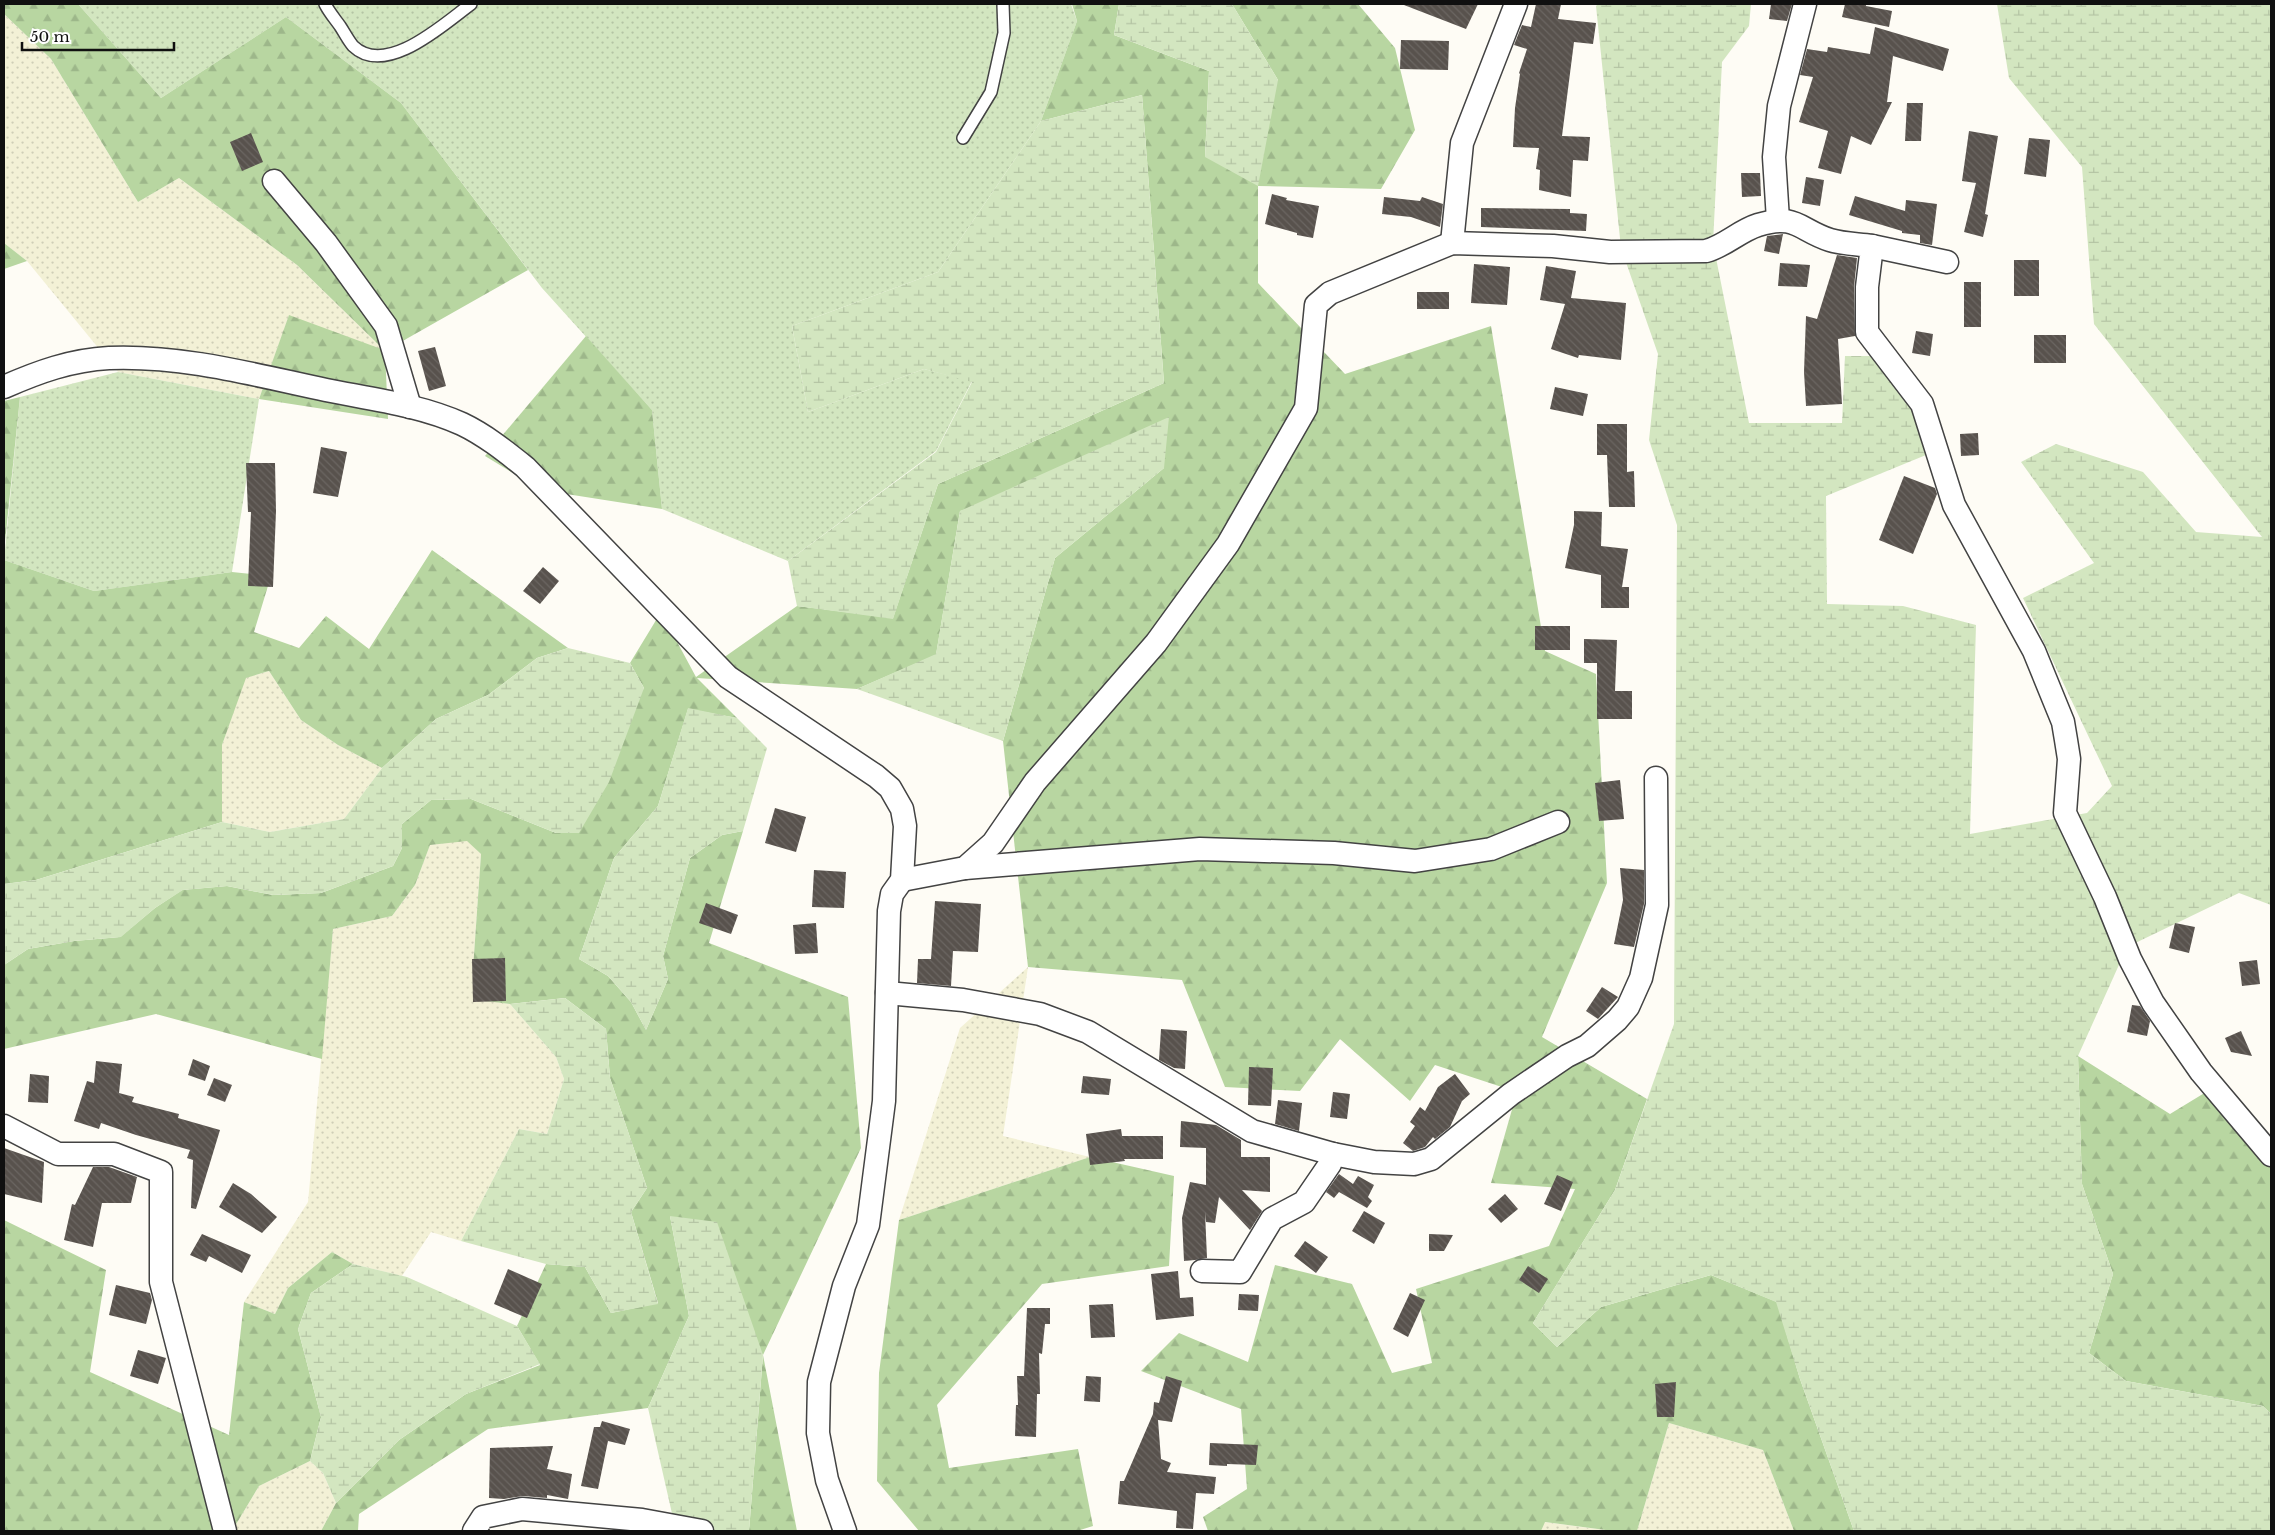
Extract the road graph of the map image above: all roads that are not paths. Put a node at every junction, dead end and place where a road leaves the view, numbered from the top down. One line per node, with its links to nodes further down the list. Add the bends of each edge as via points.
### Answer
1 (325, 4): 2 (lane, via 354,46 369,54 384,56 421,41)
2 (471, 4)
3 (1003, 4): 6 (lane, via 1004,32 991,92)
4 (1516, 4): 9 (street, via 1462,143)
5 (1805, 4): 8 (street, via 1779,106 1774,157)
6 (963, 138)
7 (274, 181): 13 (street, via 326,243 386,326)
8 (1778, 220): 9 (street, via 1756,225 1706,251 1610,252 1552,246); 10 (street, via 1796,222 1830,240)
9 (1452, 243): 16 (street, via 1330,292 1316,305 1306,408 1228,544 1156,643 1035,782 993,844)
10 (1872, 246): 11 (street); 21 (street, via 1867,288 1867,332 1922,404 1954,505 2034,650 2063,722 2069,759 2065,813 2153,1003 2201,1072)
11 (1947, 262)
12 (4, 387): 13 (street, via 42,370 80,360 147,358 195,363)
13 (410, 407): 17 (street, via 461,424 497,444 525,467 728,677 890,788 902,809 905,826)
14 (1656, 778): 20 (street, via 1657,905 1642,978 1628,1007 1617,1020 1587,1046 1511,1094 1431,1159 1414,1164 1374,1162)
15 (1558, 822): 16 (street, via 1491,849 1416,861 1334,853 1200,849)
16 (965, 868): 17 (street)
17 (902, 880): 18 (street, via 892,894 889,911)
18 (886, 993): 20 (street, via 963,1000 1040,1014 1088,1032 1252,1131); 26 (street, via 884,1101 868,1225 844,1286 819,1382 818,1433 827,1480)
19 (4, 1126): 23 (street, via 58,1154 114,1154 161,1172 161,1282)
20 (1333, 1154): 22 (street, via 1330,1164 1304,1202 1272,1219 1240,1272)
21 (2271, 1155)
22 (1202, 1270)
23 (225, 1531)
24 (474, 1531): 25 (street, via 483,1517 522,1509 642,1520)
25 (702, 1531)
26 (845, 1531)

